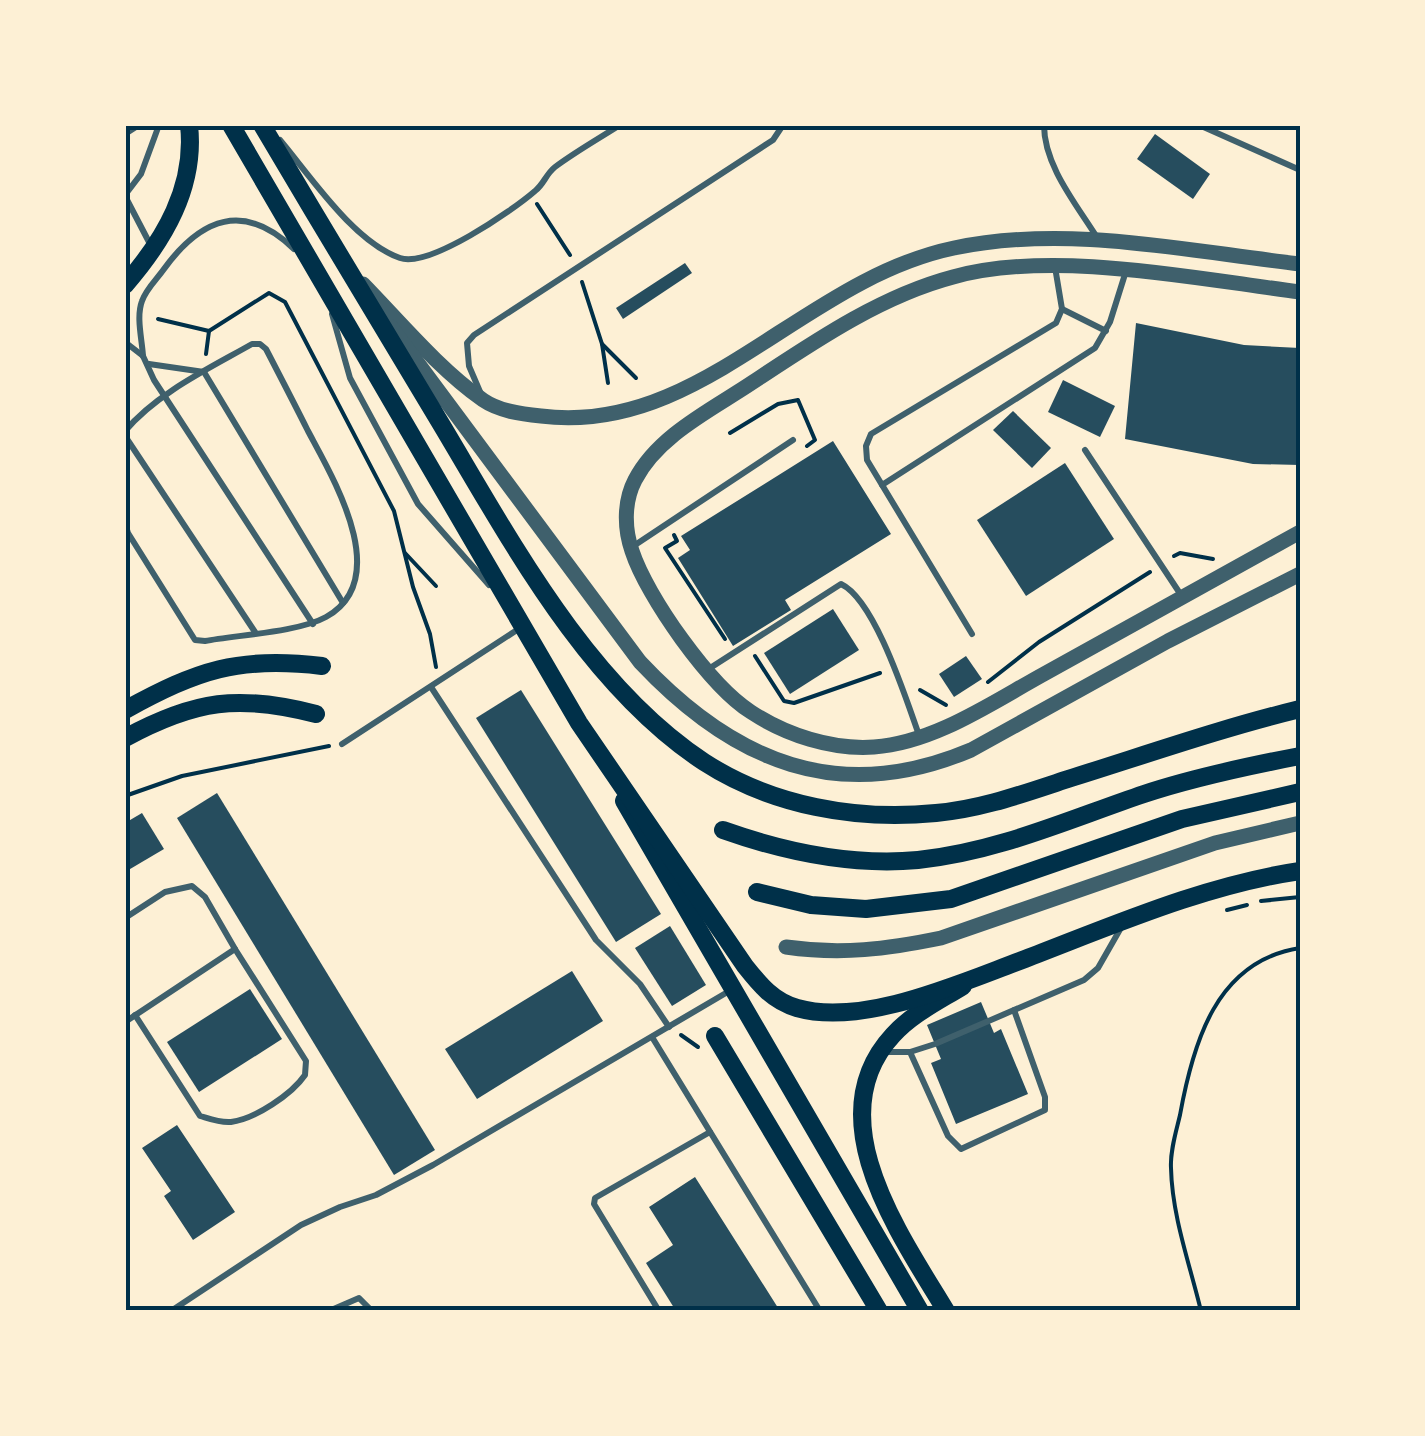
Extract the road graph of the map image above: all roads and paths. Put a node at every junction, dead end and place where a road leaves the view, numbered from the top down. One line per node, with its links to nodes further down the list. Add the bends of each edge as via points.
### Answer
1 (139, 125): 10 (lane)
2 (159, 125): 12 (lane)
3 (189, 125): 14 (main road, via 181,199)
4 (231, 125): 20 (main road)
5 (265, 125): 6 (lane, via 367,238 406,260 445,249 496,217); 18 (main road)
6 (620, 125)
7 (783, 125): 17 (lane, via 773,140)
8 (1044, 125): 13 (lane, via 1061,180)
9 (1199, 125): 11 (lane)
10 (125, 134)
11 (1300, 170)
12 (125, 196): 14 (lane)
13 (1098, 240): 15 (street); 36 (street, via 1027,238 952,248 898,265 821,304 681,392 634,410 567,420)
14 (153, 250): 21 (main road)
15 (1300, 264)
16 (1054, 266): 19 (street); 23 (lane); 46 (street, via 956,276 911,291 762,376 672,437 646,464 626,506)
17 (577, 267): 29 (path); 36 (lane, via 467,343)
18 (347, 268): 36 (street); 50 (street, via 640,662 708,724 812,771 872,776 940,763); 66 (main road, via 497,517 615,686 672,738 747,784 813,807 938,814)
19 (1126, 271): 22 (street); 27 (lane)
20 (322, 278): 30 (lane, via 291,245 259,226 242,221 206,227 183,243 142,302); 54 (main road); 54 (lane, via 350,378 418,504)
21 (125, 285)
22 (1300, 292)
23 (1062, 309): 27 (lane); 42 (lane, via 1056,323 871,434 867,460)
24 (158, 319): 26 (path)
25 (125, 328): 28 (lane)
26 (209, 331): 32 (path); 47 (path, via 269,293 285,302 394,511)
27 (1106, 331): 42 (lane, via 1084,356)
28 (126, 342): 30 (lane)
29 (602, 344): 33 (path); 34 (path)
30 (143, 356): 31 (lane)
31 (150, 364): 32 (lane); 35 (lane)
32 (204, 372): 35 (lane); 53 (lane); 53 (lane, via 252,344 266,349 350,514 356,574)
33 (636, 378)
34 (608, 383)
35 (165, 396): 37 (lane); 55 (lane)
36 (484, 400)
37 (125, 434): 57 (lane)
38 (730, 434): 41 (path, via 778,404 798,400 815,440)
39 (794, 440): 46 (lane)
40 (1085, 450): 49 (lane)
41 (799, 451)
42 (882, 485): 58 (lane)
43 (125, 523): 57 (lane, via 195,640)
44 (1300, 532): 52 (street)
45 (674, 536): 59 (path, via 678,541 666,548 732,651)
46 (630, 548): 61 (street)
47 (402, 549): 51 (path); 63 (path, via 430,634)
48 (1220, 560): 49 (path, via 1180,553)
49 (1161, 565): 52 (lane); 64 (path)
50 (1300, 574)
51 (436, 586)
52 (1182, 596): 70 (street, via 987,706)
53 (344, 604): 55 (lane)
54 (510, 608): 56 (main road)
55 (313, 624): 57 (lane)
56 (522, 628): 63 (lane); 69 (main road)
57 (255, 632)
58 (972, 634)
59 (746, 644): 61 (lane); 62 (path, via 784,701 794,703 874,672); 62 (lane, via 841,584 851,588)
60 (322, 666): 67 (main road, via 242,663 185,679)
61 (707, 670): 70 (street, via 746,710 795,734 873,747)
62 (897, 674): 65 (path); 70 (lane)
63 (432, 686): 72 (lane); 92 (lane, via 596,940 640,984)
64 (982, 686)
65 (952, 706)
66 (1300, 708)
67 (125, 710)
68 (316, 714): 71 (main road, via 276,704 214,702)
69 (579, 723): 87 (main road, via 745,966 778,1000 799,1009 862,1009); 88 (main road)
70 (919, 736)
71 (125, 738)
72 (342, 744): 75 (path, via 182,776)
73 (1300, 756): 77 (main road, via 1200,778 942,857 824,856 773,848)
74 (1300, 792): 79 (main road, via 1182,819 951,900 866,909)
75 (125, 796)
76 (1300, 822): 84 (street, via 1215,843 941,938 830,954)
77 (724, 830)
78 (1300, 871): 83 (main road, via 1226,886)
79 (757, 892)
80 (1300, 897): 81 (path)
81 (1212, 914)
82 (125, 918): 85 (lane, via 166,892 192,886)
83 (1124, 922): 87 (main road); 89 (lane, via 1084,980)
84 (786, 947)
85 (235, 948): 90 (lane); 90 (lane, via 306,1061 295,1086 244,1119 200,1116)
86 (1300, 948): 106 (path, via 1245,970 1208,1014 1188,1072 1170,1165)
87 (986, 973): 95 (main road, via 906,1022)
88 (732, 989): 92 (lane); 104 (main road)
89 (1014, 1010): 96 (lane); 96 (lane, via 1045,1110 961,1149 948,1136)
90 (135, 1016): 91 (lane)
91 (125, 1022)
92 (669, 1026): 94 (lane)
93 (715, 1036): 103 (main road)
94 (652, 1037): 97 (lane); 98 (lane, via 432,1165 302,1226)
95 (881, 1052): 96 (lane); 105 (main road, via 865,1089 862,1127 870,1170)
96 (910, 1052)
97 (710, 1132): 101 (lane, via 595,1198); 102 (lane)
98 (172, 1311)
99 (329, 1311): 100 (lane, via 358,1298)
100 (372, 1311)
101 (659, 1311)
102 (820, 1311)
103 (880, 1311)
104 (920, 1311)
105 (946, 1311)
106 (1201, 1311)

